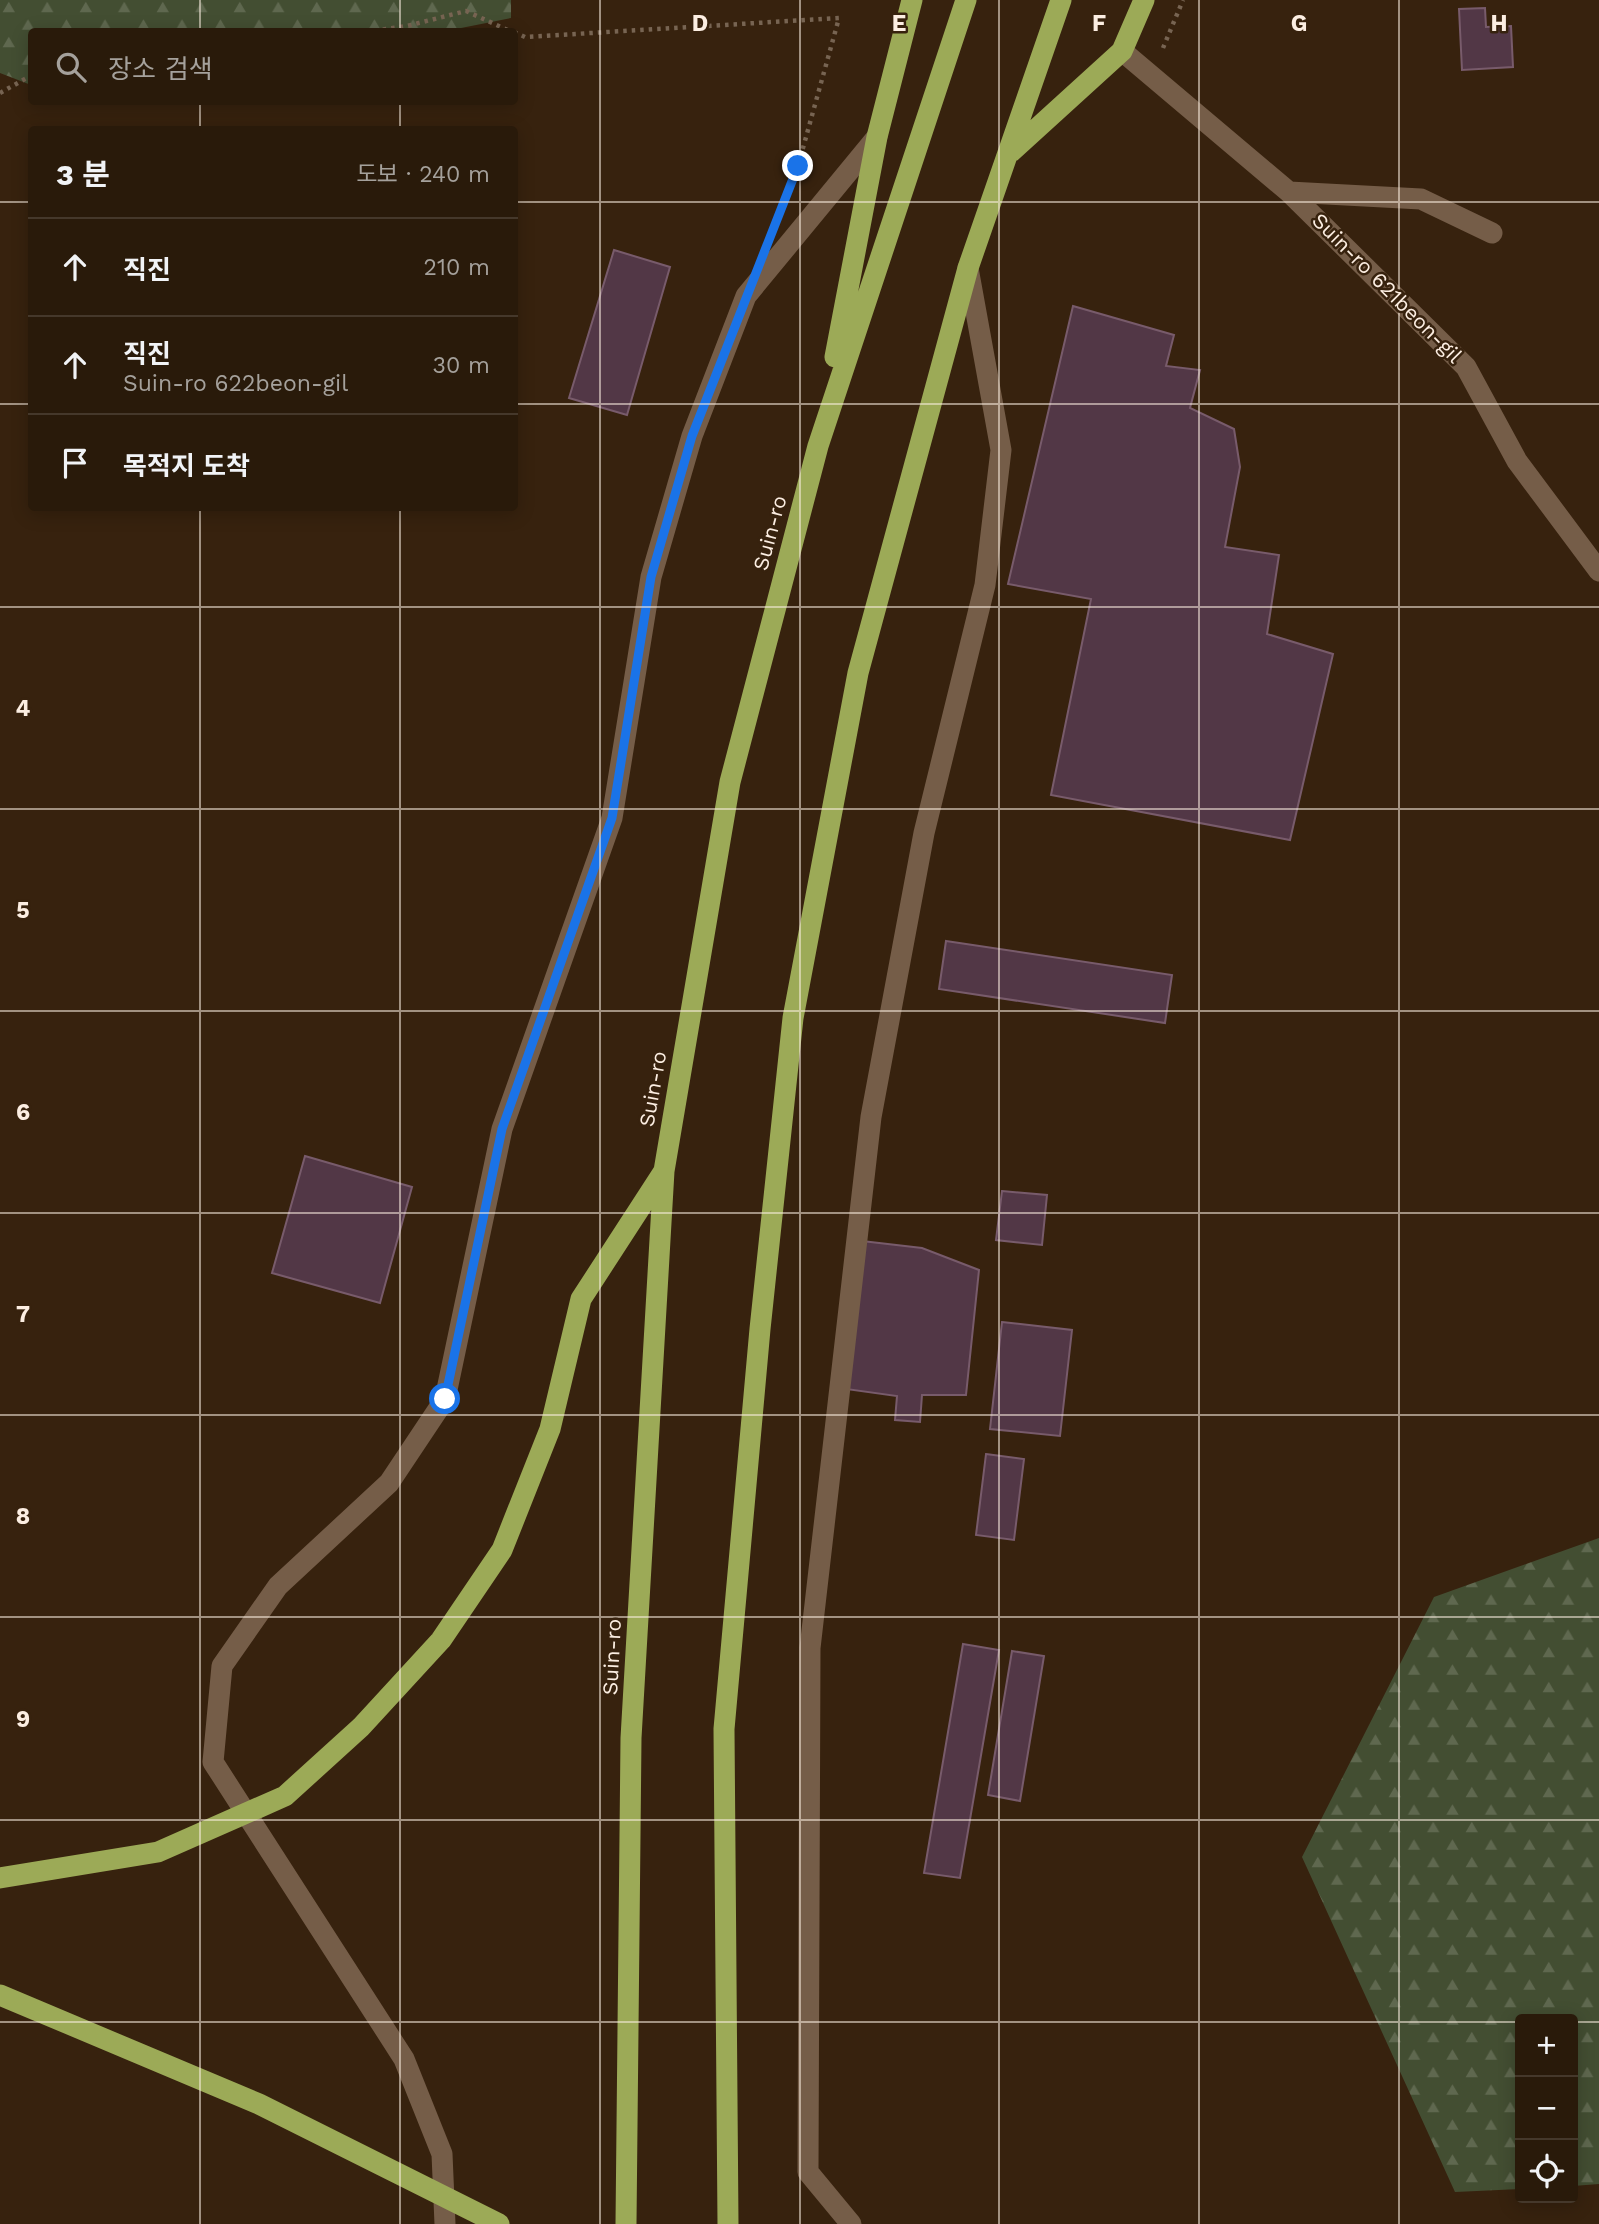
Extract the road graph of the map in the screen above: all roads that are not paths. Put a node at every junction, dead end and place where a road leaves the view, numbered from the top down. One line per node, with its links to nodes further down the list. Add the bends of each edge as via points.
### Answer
1 (912, 0): 6 (highway)
2 (966, 0): 11 (highway, Suin-ro)
3 (1061, 0): 7 (highway)
4 (1144, 0): 5 (highway)
5 (1122, 51): 7 (highway); 8 (street, Suin-ro 621beon-gil)
6 (877, 137): 11 (highway); 16 (street, via 746,296 692,436 651,577 612,818 502,1129 445,1399 389,1483 278,1586 222,1666 213,1762 404,2059 442,2154)
7 (1009, 153): 10 (highway)
8 (1289, 192): 9 (street, via 1421,199); 12 (street, Suin-ro 621beon-gil, via 1466,367 1517,461)
9 (1492, 233)
10 (968, 268): 19 (highway, via 858,673 793,1017 724,1729); 20 (street, via 1001,450 985,585 924,833 871,1117 810,1648 808,2172)
11 (818, 446): 13 (highway, Suin-ro, via 730,782)
12 (1599, 571)
13 (664, 1171): 14 (highway, via 581,1299 550,1429 502,1550 441,1640 361,1727 285,1796 158,1852); 18 (highway, Suin-ro, via 632,1738)
14 (0, 1878)
15 (0, 1995): 17 (highway, via 259,2104)
16 (445, 2224)
17 (499, 2224)
18 (626, 2224)
19 (728, 2224)
20 (851, 2224)

